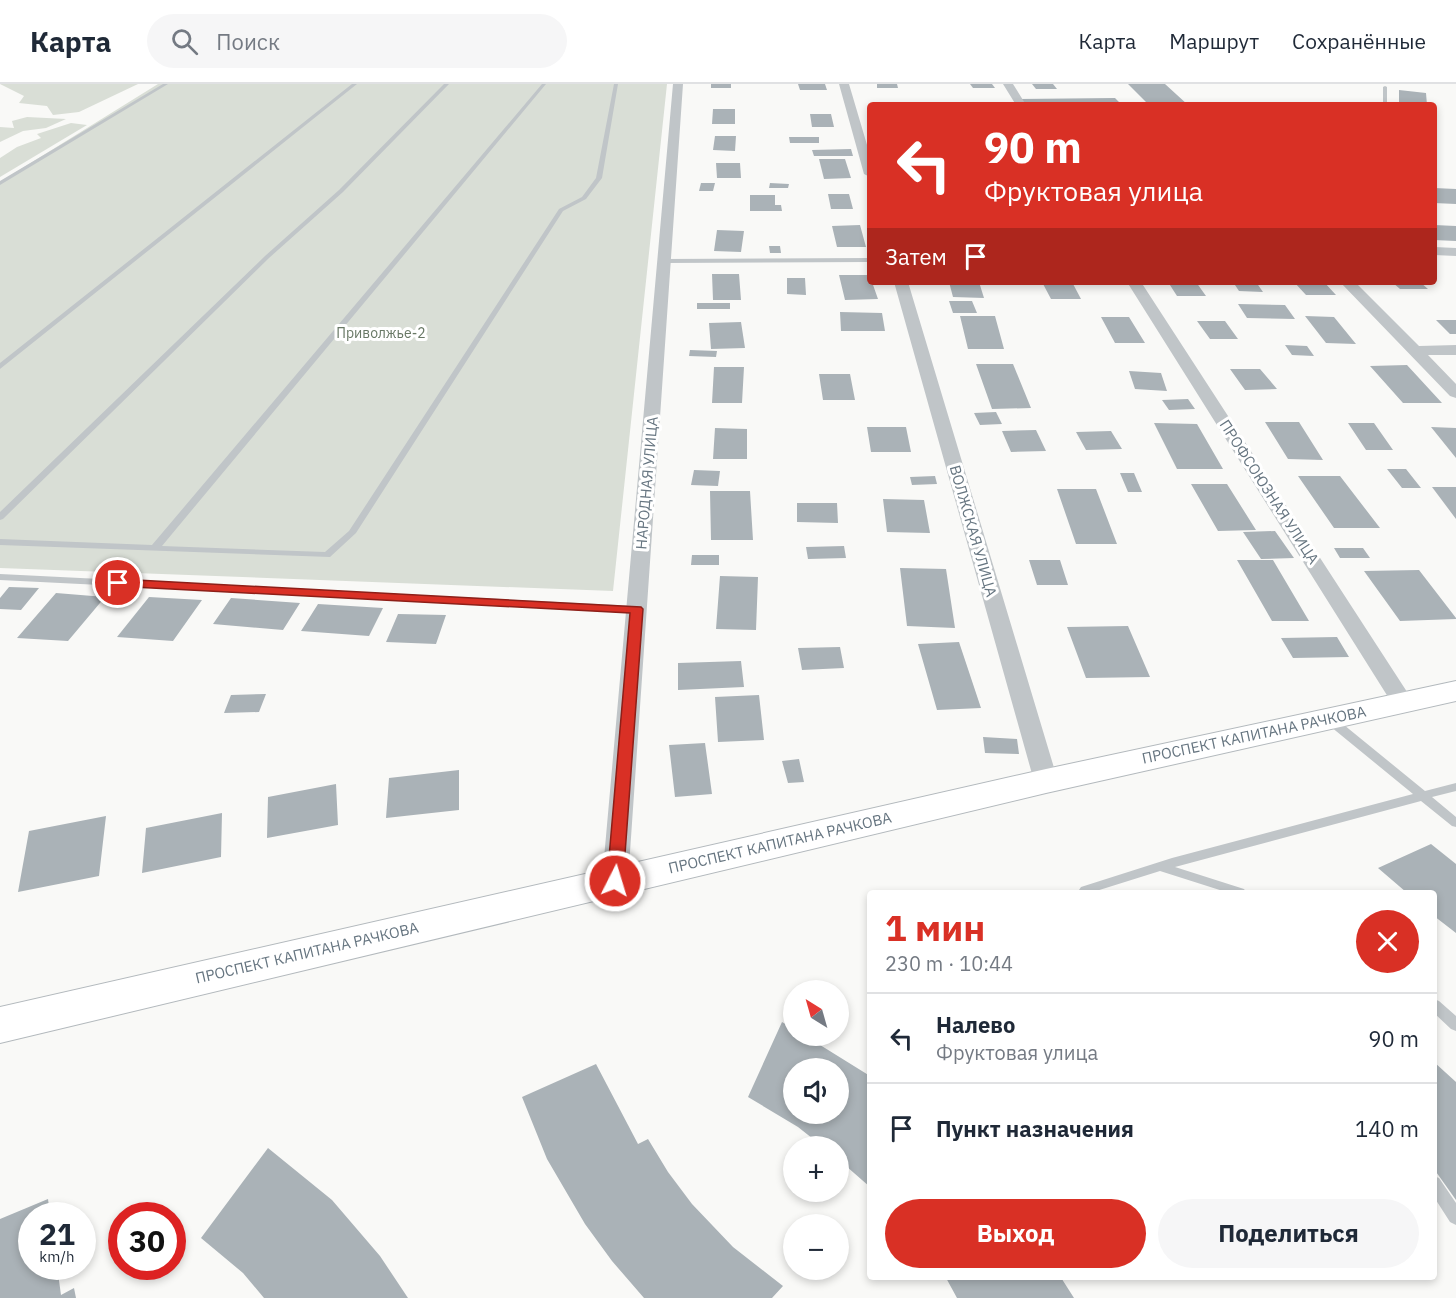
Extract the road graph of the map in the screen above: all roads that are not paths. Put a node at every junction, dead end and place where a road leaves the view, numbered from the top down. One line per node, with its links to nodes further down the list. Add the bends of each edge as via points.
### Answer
1 (166, 84): 13 (lane)
2 (355, 84): 23 (lane)
3 (447, 84): 25 (lane, via 341,191 267,257)
4 (544, 84): 27 (lane)
5 (616, 84): 27 (lane, via 599,178 584,198 561,210 352,533 327,555)
6 (678, 84): 17 (street, НАРОДНАЯ УЛИЦА)
7 (844, 84): 12 (street)
8 (1008, 84): 10 (street)
9 (1385, 87): 11 (lane)
10 (1019, 102)
11 (1385, 102)
12 (867, 164)
13 (0, 183)
14 (1437, 251): 15 (street)
15 (1456, 252)
16 (867, 260): 17 (lane)
17 (664, 261): 29 (street, НАРОДНАЯ УЛИЦА)
18 (902, 285): 33 (street, ВОЛЖСКАЯ УЛИЦА)
19 (1136, 285): 31 (street, ПРОФСОЮЗНАЯ УЛИЦА)
20 (1350, 285): 22 (street)
21 (1456, 350): 22 (street)
22 (1414, 351): 24 (street)
23 (0, 368)
24 (1456, 393)
25 (0, 517)
26 (0, 542): 27 (lane)
27 (155, 548)
28 (0, 577): 29 (lane)
29 (637, 609): 38 (street, НАРОДНАЯ УЛИЦА)
30 (1456, 691): 31 (street, ПРОСПЕКТ КАПИТАНА РАЧКОВА)
31 (1402, 703): 32 (street, ПРОСПЕКТ КАПИТАНА РАЧКОВА)
32 (1329, 719): 33 (street, ПРОСПЕКТ КАПИТАНА РАЧКОВА); 35 (lane)
33 (1046, 781): 38 (street, ПРОСПЕКТ КАПИТАНА РАЧКОВА)
34 (1456, 787): 35 (lane)
35 (1420, 796): 36 (lane); 37 (lane)
36 (1456, 823)
37 (1160, 867): 39 (lane); 40 (lane)
38 (615, 881): 42 (street, ПРОСПЕКТ КАПИТАНА РАЧКОВА)
39 (1085, 890)
40 (1234, 890)
41 (1437, 1008): 43 (lane)
42 (0, 1025)
43 (1456, 1025)
44 (1437, 1188): 45 (lane)
45 (1456, 1216)

